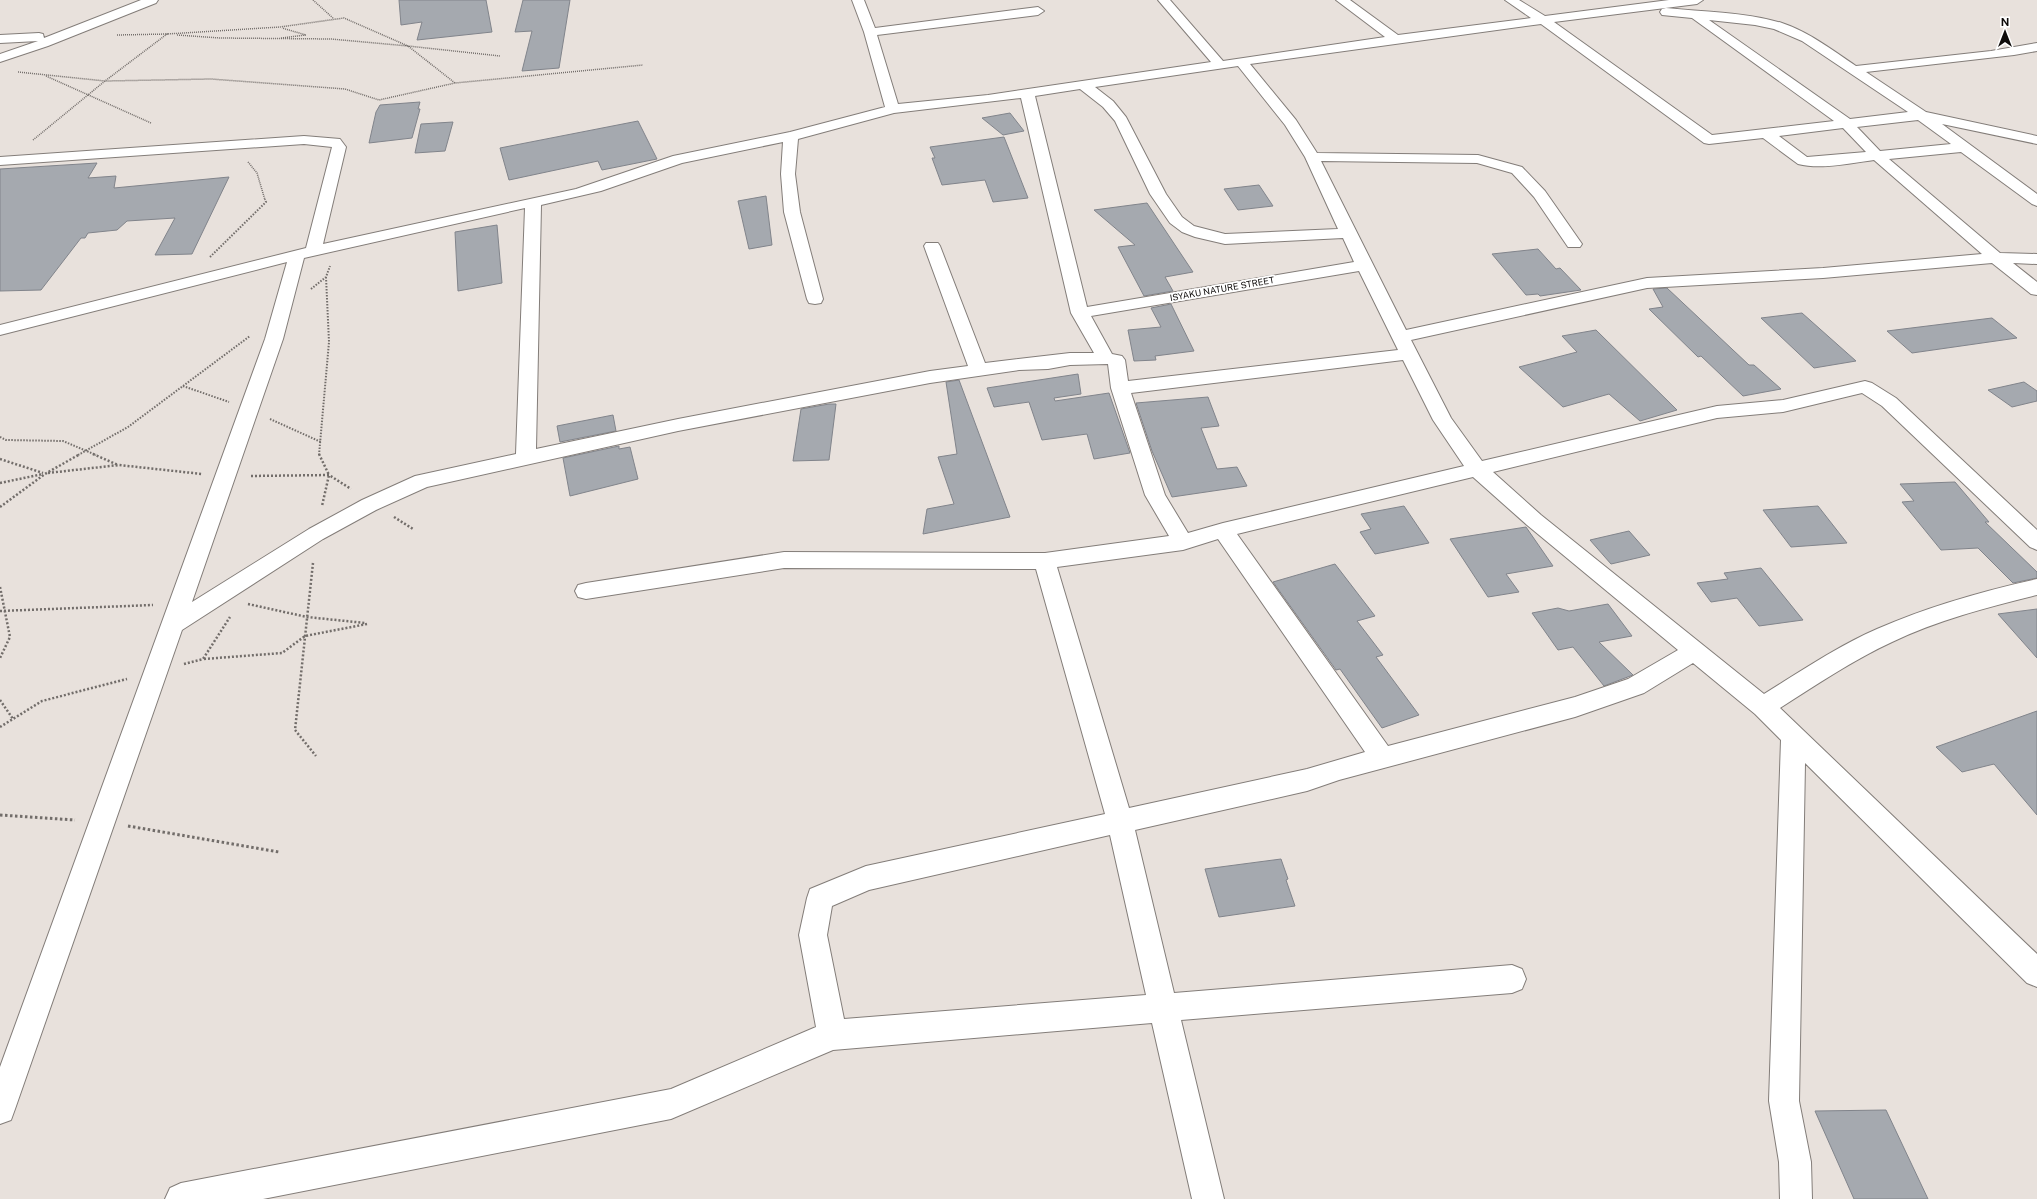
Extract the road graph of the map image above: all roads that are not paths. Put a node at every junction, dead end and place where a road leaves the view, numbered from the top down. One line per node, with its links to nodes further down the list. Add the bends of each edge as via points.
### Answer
1 (152, 0): 12 (street)
2 (858, 0): 11 (street)
3 (1164, 0): 18 (street)
4 (1342, 0): 14 (street)
5 (1510, 0): 10 (street)
6 (1688, 1): 7 (street)
7 (1635, 8): 9 (street); 10 (street)
8 (1038, 11): 11 (street)
9 (1696, 16): 19 (street, via 1754,21 1778,26 1806,38); 24 (street)
10 (1543, 20): 14 (street); 25 (street, via 1709,140)
11 (870, 32): 22 (street)
12 (64, 35): 13 (street); 16 (street)
13 (0, 39)
14 (1396, 39): 17 (street)
15 (2037, 47): 19 (street, via 2000,54)
16 (0, 58)
17 (1241, 62): 18 (street); 30 (street, via 1291,124)
18 (1220, 65): 20 (street)
19 (1854, 70): 23 (street)
20 (1083, 85): 21 (street); 34 (street, via 1108,104 1121,120 1158,194 1176,220 1188,229 1225,239)
21 (1027, 93): 22 (street); 43 (street)
22 (893, 109): 26 (street)
23 (1921, 115): 24 (street); 27 (street); 28 (street)
24 (1846, 123): 25 (street); 29 (street)
25 (1766, 133): 29 (street, via 1803,161)
26 (791, 136): 33 (street, via 678,159 596,188); 42 (street, via 788,174 792,212)
27 (2037, 140)
28 (1964, 147): 29 (street); 32 (street)
29 (1876, 155): 38 (street)
30 (1312, 157): 34 (street); 35 (street, via 1478,159 1517,170 1540,194)
31 (4, 161): 37 (street, via 304,140 335,142 339,147)
32 (2037, 201)
33 (532, 202): 37 (street); 49 (street)
34 (1348, 233): 40 (street)
35 (1574, 244)
36 (932, 246): 47 (street)
37 (305, 252): 44 (street); 57 (street, via 281,312 274,340)
38 (1996, 258): 39 (street); 41 (street); 45 (street, via 1823,273 1647,283)
39 (2037, 259)
40 (1364, 265): 43 (street, ISYAKU NATURE STREET); 45 (street)
41 (2037, 290)
42 (815, 299)
43 (1080, 313): 46 (street)
44 (0, 330)
45 (1404, 346): 48 (street); 50 (street, via 1442,420)
46 (1106, 358): 47 (street, via 1070,359); 48 (street, via 1116,360)
47 (979, 370): 49 (street, via 685,423)
48 (1120, 388): 52 (street, via 1155,495)
49 (526, 457): 57 (street, via 422,481 369,504)
50 (1477, 469): 51 (street); 53 (street, via 1717,412 1783,406 1866,387 1889,402); 58 (street, via 1534,520)
51 (1223, 530): 52 (street); 61 (street)
52 (1183, 542): 54 (street)
53 (2037, 542)
54 (1045, 561): 56 (street, via 784,560); 62 (street)
55 (2037, 587): 59 (street, via 1973,602 1885,635 1822,669)
56 (586, 590)
57 (176, 615): 67 (street)
58 (1695, 651): 59 (street); 61 (street, via 1636,686 1582,705)
59 (1763, 707): 60 (street)
60 (1793, 736): 63 (street); 70 (street, via 1784,1101 1795,1162)
61 (1382, 757): 62 (street, via 1306,780)
62 (1120, 822): 65 (street); 66 (street, via 866,878 820,898 813,935)
63 (2037, 973)
64 (1512, 979): 65 (street)
65 (1163, 1007): 66 (street); 69 (street)
66 (832, 1035): 68 (street, via 672,1104)
67 (0, 1109)
68 (181, 1199)
69 (1208, 1199)
70 (1796, 1199)

